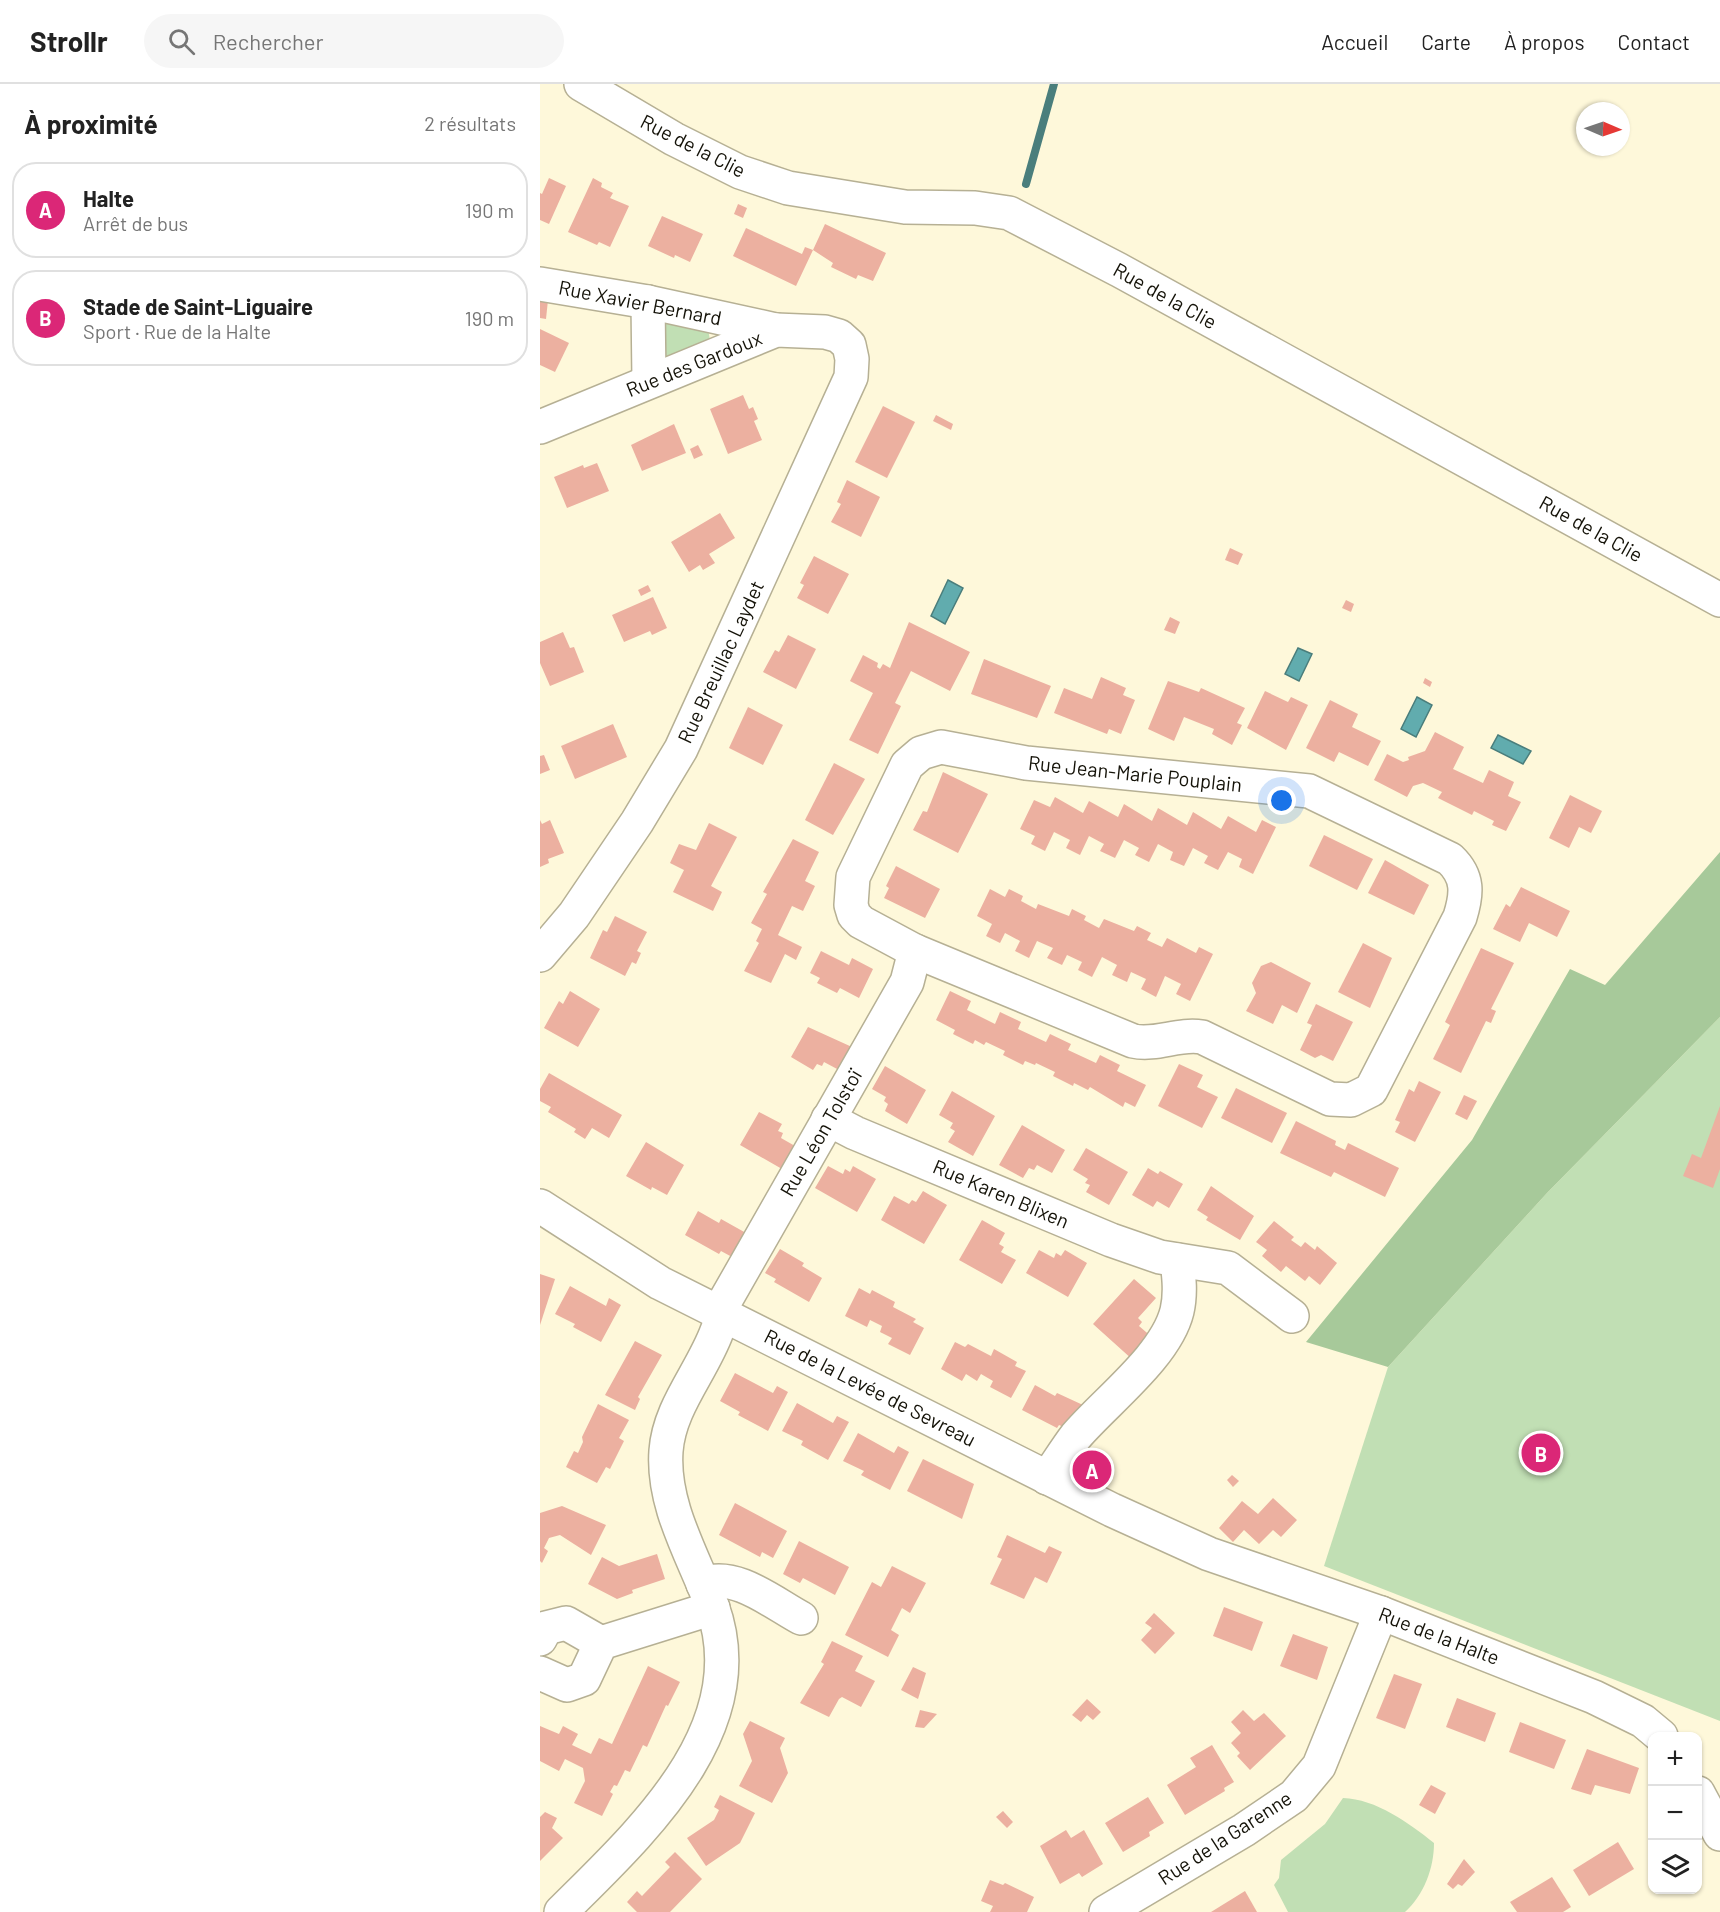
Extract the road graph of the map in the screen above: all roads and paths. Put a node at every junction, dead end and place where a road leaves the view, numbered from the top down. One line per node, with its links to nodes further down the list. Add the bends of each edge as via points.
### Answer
1 (581, 84): 8 (street, Rue de la Clie, via 674,139 740,172 788,188 905,207 975,208 1009,213)
2 (540, 284): 3 (street, Rue Xavier Bernard)
3 (648, 302): 4 (street, Rue Xavier Bernard); 6 (street)
4 (776, 330): 5 (street, Rue des Gardoux, via 825,332 839,336); 6 (street, Rue des Gardoux)
5 (849, 345): 10 (street, Rue Breuillac Laydet, via 851,377 681,749 574,915)
6 (649, 381): 7 (street, Rue des Gardoux)
7 (540, 427)
8 (1720, 600)
9 (915, 951): 9 (street, Rue Jean-Marie Pouplain, via 1133,1041 1202,1037 1302,1088 1339,1101 1361,1096 1378,1079 1460,917 1466,892 1459,868 1450,860 1308,791 1026,764 941,747 921,753 907,765 851,886 854,915); 11 (street, Rue Léon Tolstoï, via 907,982)
10 (540, 955)
11 (828, 1119): 13 (street, Rue Karen Blixen, via 1111,1240); 14 (street, Rue Léon Tolstoï, via 725,1301)
12 (540, 1206): 14 (street, Rue de la Levée de Sevreau, via 628,1265)
13 (1177, 1260): 15 (street, Rue Karen Blixen, via 1228,1268); 16 (street, via 1177,1311 1168,1332 1076,1437)
14 (722, 1313): 16 (street, Rue de la Levée de Sevreau); 18 (street, Rue Léon Tolstoï, via 717,1332 675,1413 666,1452 672,1504)
15 (1292, 1316)
16 (1047, 1478): 17 (street, Rue de la Levée de Sevreau)
17 (1209, 1554): 19 (street, Rue de la Halte)
18 (708, 1596): 20 (street, via 714,1580 732,1581); 22 (street); 27 (street, Rue Léon Tolstoï, via 722,1652 722,1677 713,1716 674,1791)
19 (1381, 1613): 24 (street, Rue de la Halte, via 1621,1708); 28 (street, Rue de la Garenne, via 1320,1766 1294,1796)
20 (801, 1618)
21 (540, 1639): 22 (street, via 546,1628 566,1623)
22 (602, 1643): 23 (street, via 584,1679 567,1685)
23 (540, 1673)
24 (1655, 1732)
25 (1702, 1800): 26 (street)
26 (1720, 1834)
27 (561, 1912)
28 (1106, 1912)

